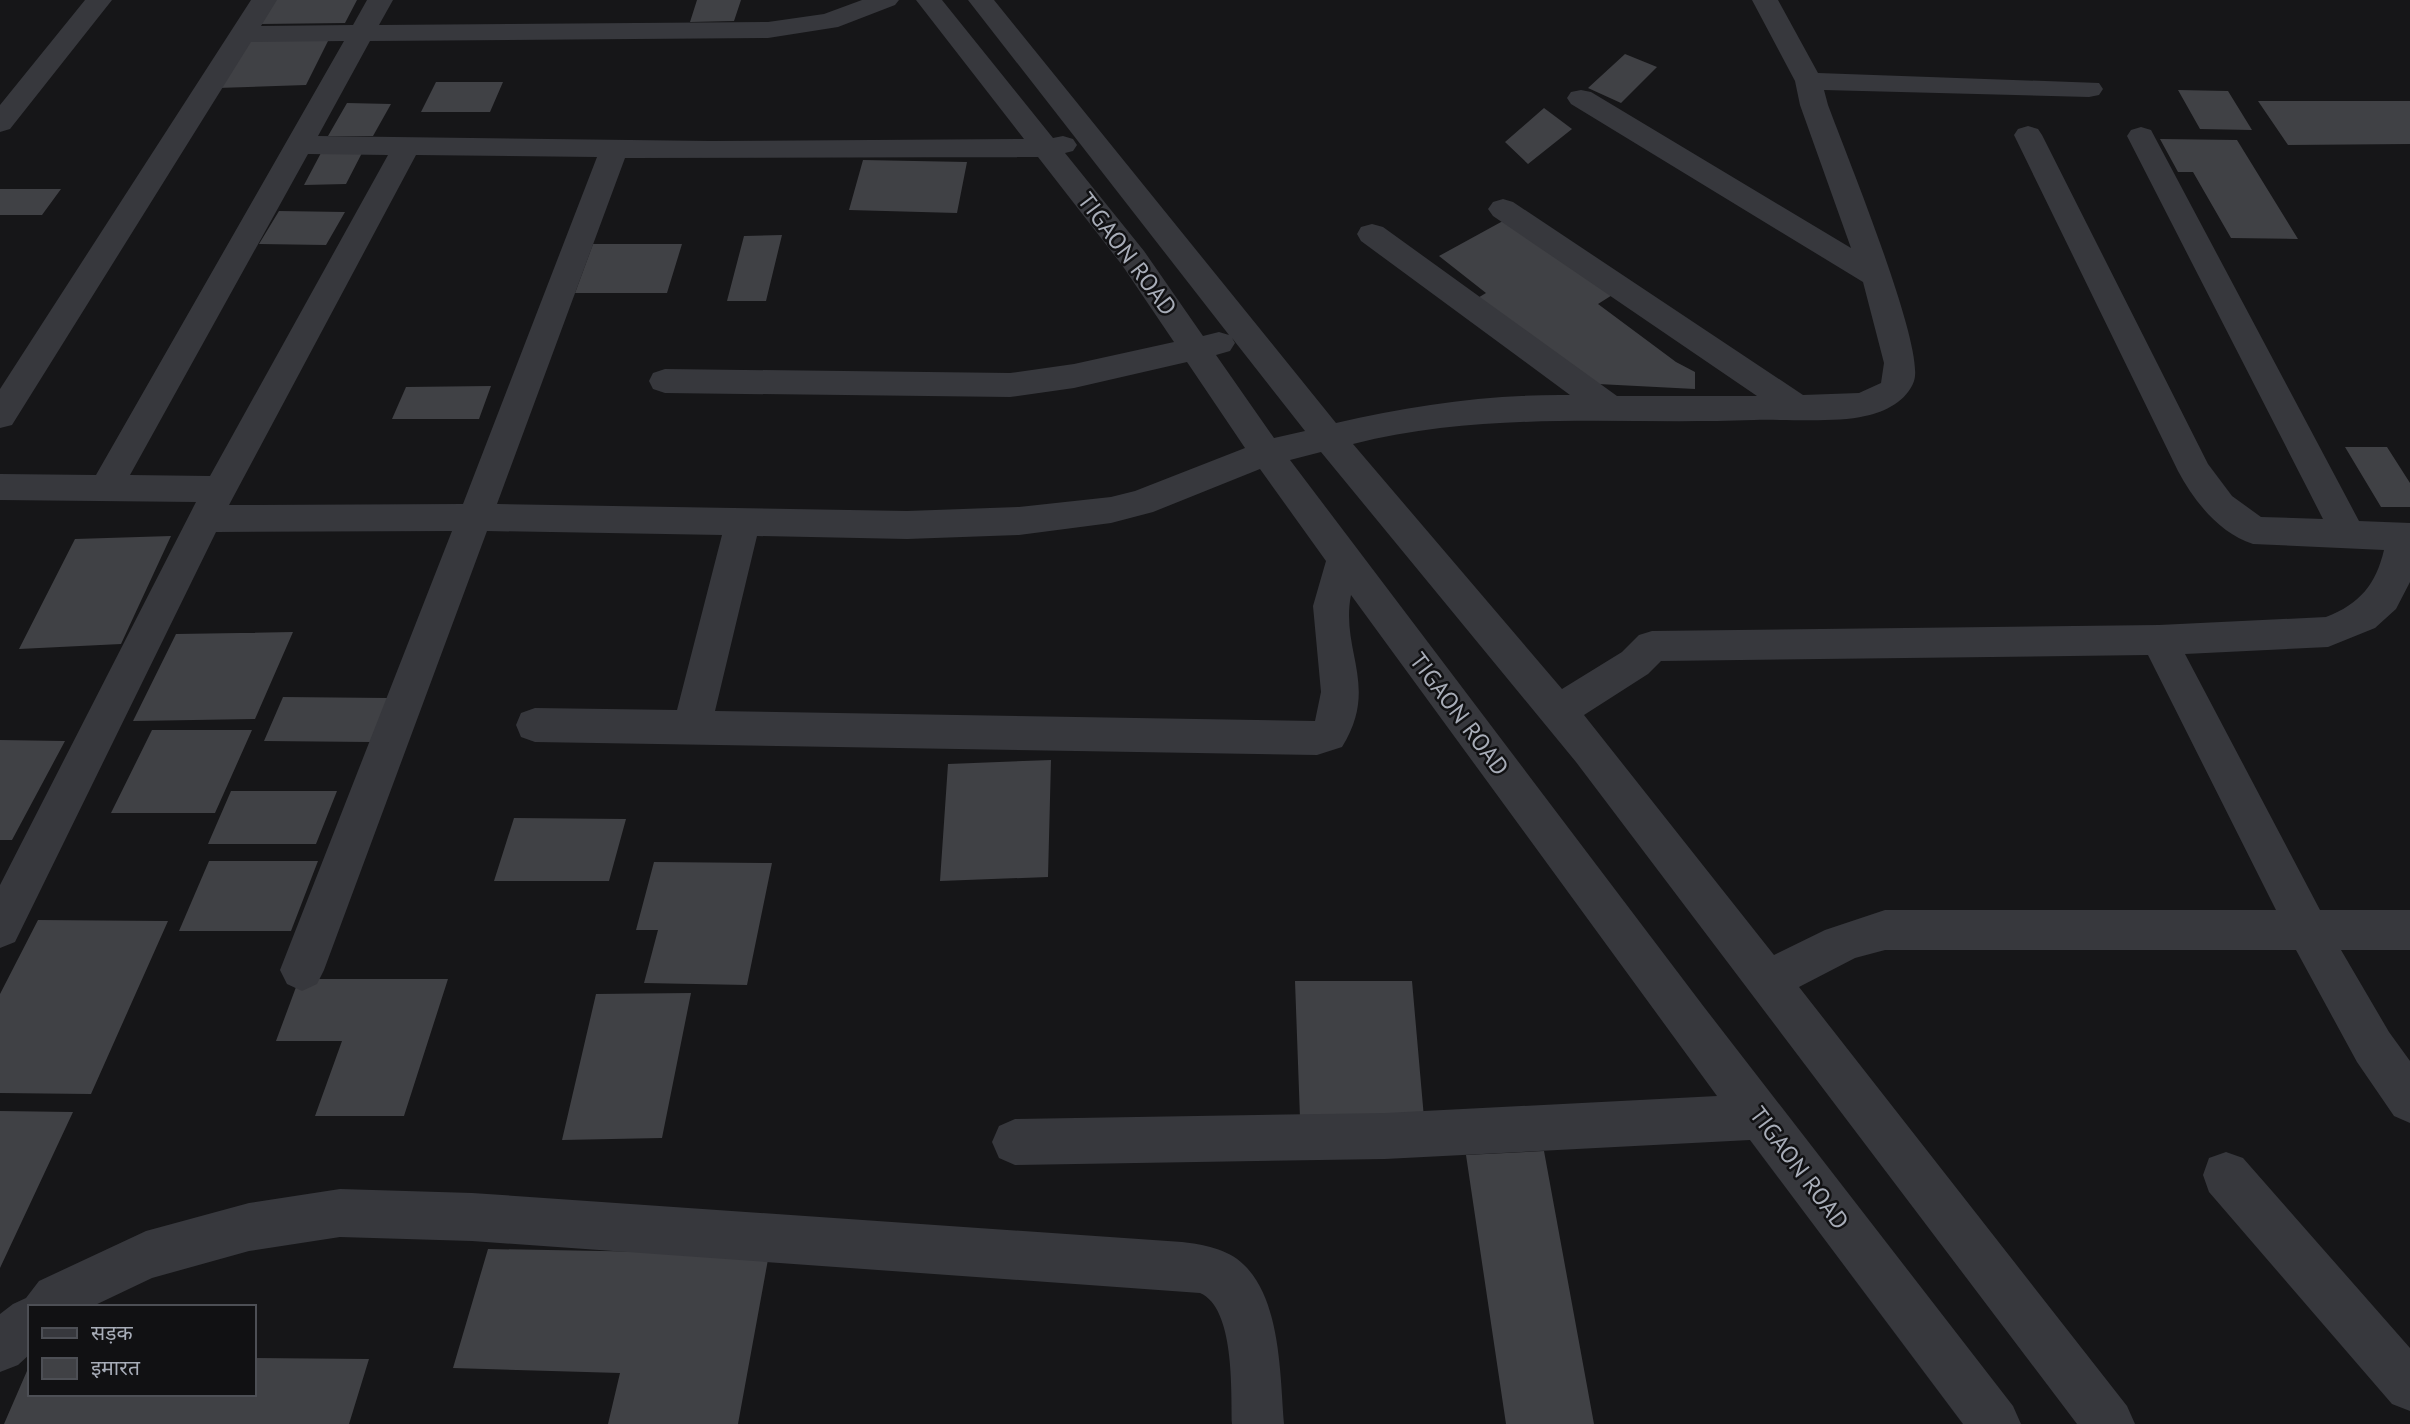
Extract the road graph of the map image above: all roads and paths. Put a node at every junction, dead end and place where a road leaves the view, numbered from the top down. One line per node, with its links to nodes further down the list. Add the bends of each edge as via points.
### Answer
1 (99, 0): 13 (street)
2 (264, 0): 9 (street)
3 (380, 0): 8 (street)
4 (886, 0): 8 (street, via 792,29)
5 (929, 0): 19 (street, TIGAON ROAD)
6 (981, 0): 16 (street)
7 (1765, 0): 10 (street)
8 (363, 33): 9 (street); 17 (street)
9 (242, 34): 29 (street)
10 (1809, 81): 11 (street); 23 (street)
11 (2089, 89)
12 (1581, 98): 23 (street)
13 (0, 123)
14 (2028, 135): 37 (street, via 2194,471 2220,505 2253,530)
15 (2141, 136): 37 (street)
16 (1093, 141): 19 (street); 24 (street)
17 (300, 145): 18 (street); 33 (street)
18 (407, 146): 20 (street); 34 (street)
19 (1046, 148): 20 (street); 25 (street, TIGAON ROAD, via 1133,258)
20 (614, 149): 35 (street)
21 (1503, 209): 27 (street)
22 (1372, 234): 28 (street)
23 (1877, 276): 27 (street, via 1900,363 1893,391 1863,405)
24 (1248, 337): 25 (street); 30 (street)
25 (1196, 348): 26 (street, via 1074,376 1010,384); 31 (street, TIGAON ROAD)
26 (665, 381)
27 (1797, 407): 28 (street)
28 (1610, 408): 30 (street, via 1479,410)
29 (0, 416)
30 (1328, 437): 31 (street); 41 (street)
31 (1266, 453): 36 (street, via 1140,503 1065,516 970,524); 39 (street, TIGAON ROAD)
32 (0, 487): 33 (street)
33 (106, 488): 34 (street)
34 (213, 504): 35 (street); 44 (street)
35 (475, 517): 36 (street); 47 (street)
36 (743, 522): 43 (street)
37 (2349, 534): 38 (street)
38 (2407, 537): 40 (street, via 2392,588 2379,606 2354,623 2328,632)
39 (1345, 559): 43 (street, via 1331,607 1338,718 1328,734 1317,738); 50 (street, TIGAON ROAD)
40 (2159, 640): 41 (street, via 1651,646 1635,663); 45 (street)
41 (1558, 712): 48 (street)
42 (535, 725): 43 (street)
43 (692, 727)
44 (0, 928)
45 (2307, 930): 46 (street); 48 (street, via 1885,930 1839,944); 49 (street, via 2346,1003)
46 (2410, 930)
47 (302, 970)
48 (1769, 980): 59 (street)
49 (2410, 1100)
50 (1761, 1117): 51 (street, via 1385,1136); 58 (street, TIGAON ROAD)
51 (1015, 1142)
52 (2226, 1175): 56 (street)
53 (49, 1305): 57 (street, via 146,1255 249,1227 340,1213 486,1218 1182,1266 1207,1270 1227,1282 1242,1304 1250,1335)
54 (28, 1323): 55 (street)
55 (0, 1347)
56 (2410, 1386)
57 (1258, 1424)
58 (1996, 1424)
59 (2109, 1424)

